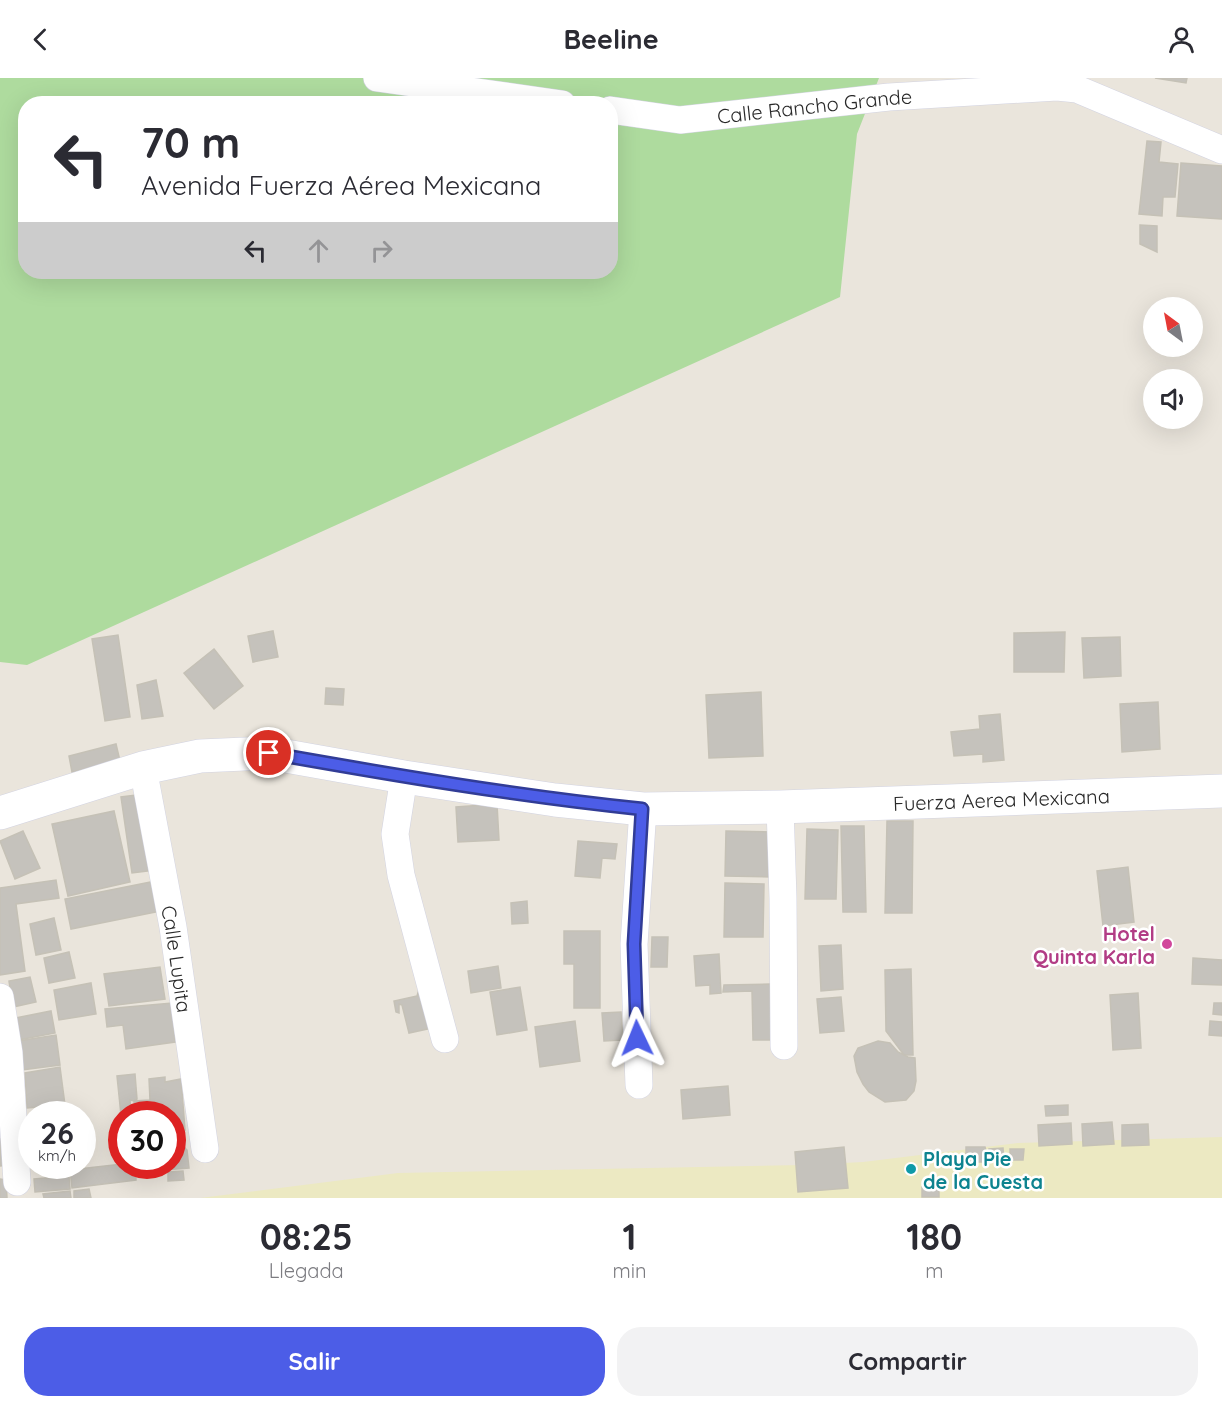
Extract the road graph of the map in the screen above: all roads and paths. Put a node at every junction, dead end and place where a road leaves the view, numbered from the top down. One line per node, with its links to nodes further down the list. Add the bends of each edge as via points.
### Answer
1 (377, 78): 2 (street)
2 (505, 96)
3 (618, 111): 4 (street, Calle Rancho Grande, via 680,120 889,97 1057,87 1077,89)
4 (1222, 150)
5 (143, 768): 6 (main road, Fuerza Aerea Mexicana, via 200,756 269,753); 10 (main road, Fuerza Aerea Mexicana); 15 (street, Calle Lupita, via 173,927)
6 (404, 777): 9 (main road, Fuerza Aerea Mexicana); 12 (street, via 396,834 401,876)
7 (1222, 791): 8 (main road, Fuerza Aerea Mexicana)
8 (780, 807): 9 (main road, Fuerza Aerea Mexicana); 13 (street)
9 (642, 809): 14 (street, via 634,944)
10 (0, 813)
11 (0, 997): 16 (street, via 9,1053)
12 (445, 1039)
13 (784, 1046)
14 (639, 1085)
15 (205, 1149)
16 (17, 1182)

